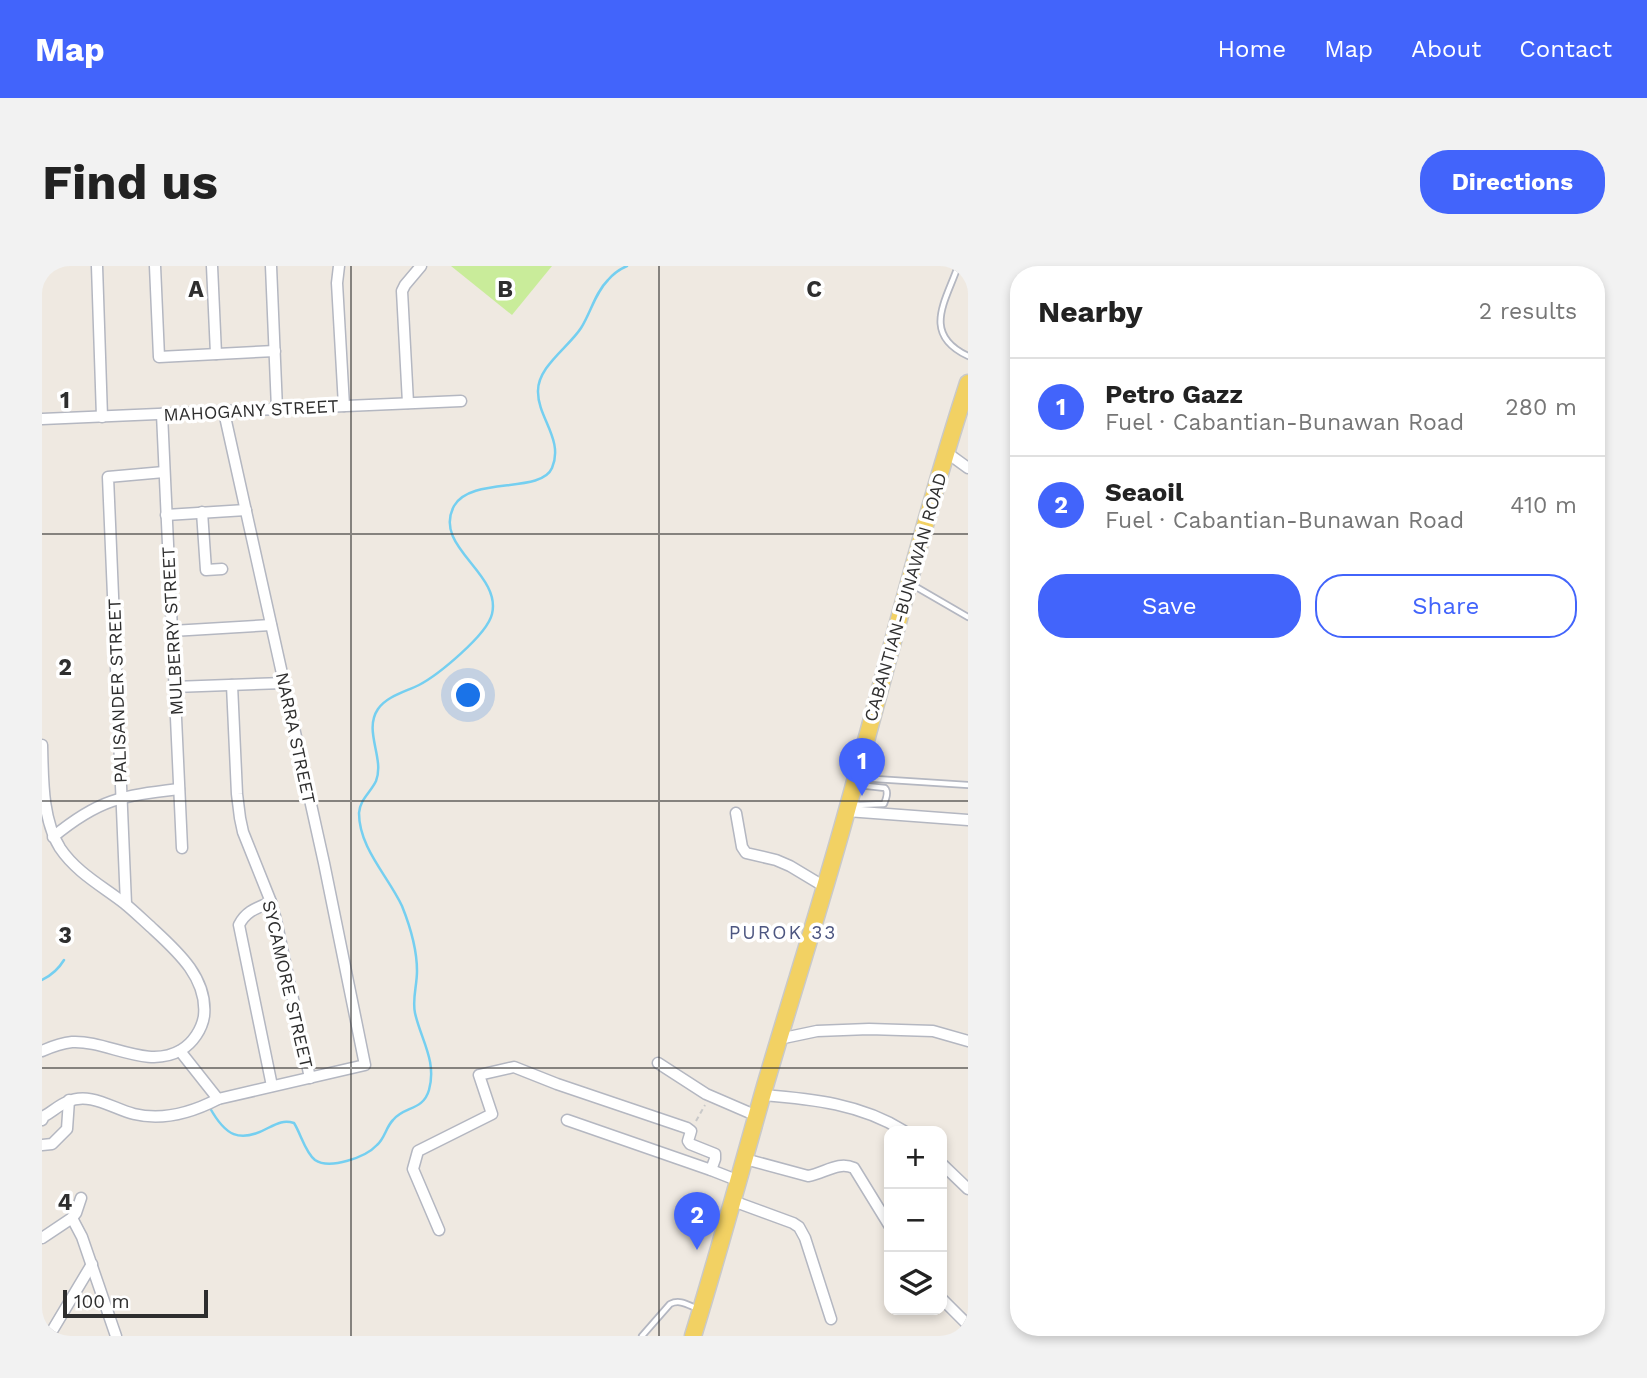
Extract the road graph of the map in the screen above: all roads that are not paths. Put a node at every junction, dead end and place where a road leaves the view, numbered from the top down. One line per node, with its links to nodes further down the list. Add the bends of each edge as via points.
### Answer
1 (97, 266): 18 (street)
2 (155, 266): 9 (street, via 159,357)
3 (212, 266): 9 (street)
4 (271, 266): 8 (street)
5 (339, 266): 14 (street)
6 (421, 266): 13 (street, via 402,291)
7 (958, 266): 10 (lane, via 940,317 946,341)
8 (275, 351): 9 (street); 15 (street)
9 (216, 354)
10 (968, 356)
11 (968, 383): 20 (main road, CABANTIAN-BUNAWAN ROAD)
12 (461, 401): 13 (street, MAHOGANY STREET)
13 (408, 403): 14 (street, MAHOGANY STREET)
14 (344, 406): 15 (street, MAHOGANY STREET)
15 (277, 409): 16 (street, MAHOGANY STREET)
16 (224, 412): 17 (street, MAHOGANY STREET); 23 (street, NARRA STREET)
17 (162, 414): 18 (street, MAHOGANY STREET); 22 (street, MULBERRY STREET)
18 (102, 417): 19 (street, MAHOGANY STREET)
19 (42, 419)
20 (946, 452): 21 (street); 27 (main road, CABANTIAN-BUNAWAN ROAD)
21 (968, 468)
22 (164, 472): 25 (street, MULBERRY STREET); 38 (street, PALISANDER STREET, via 108,477)
23 (246, 510): 24 (street); 29 (street, NARRA STREET)
24 (202, 512): 25 (street); 26 (street, via 206,570)
25 (166, 514): 30 (street, MULBERRY STREET)
26 (222, 569)
27 (908, 582): 28 (lane); 35 (main road, CABANTIAN-BUNAWAN ROAD)
28 (968, 617)
29 (271, 625): 30 (street); 31 (street, NARRA STREET)
30 (172, 631): 33 (street, MULBERRY STREET)
31 (284, 683): 32 (street); 53 (street, NARRA STREET, via 365,1065)
32 (232, 685): 33 (street); 46 (street, SYCAMORE STREET, via 240,818)
33 (174, 687): 37 (street, MULBERRY STREET)
34 (42, 745): 41 (street)
35 (854, 781): 36 (lane); 39 (main road, CABANTIAN-BUNAWAN ROAD); 39 (lane, via 886,788 885,801)
36 (968, 785)
37 (179, 789): 38 (street); 44 (street, MULBERRY STREET)
38 (121, 797): 43 (street, via 87,811); 47 (street, PALISANDER STREET)
39 (848, 808): 42 (street); 45 (main road, CABANTIAN-BUNAWAN ROAD)
40 (736, 813): 45 (street, via 746,853 790,866)
41 (44, 818): 43 (street)
42 (968, 820)
43 (53, 837): 47 (street, via 69,860)
44 (181, 848)
45 (825, 887): 48 (main road, CABANTIAN-BUNAWAN ROAD)
46 (271, 902): 53 (street, SYCAMORE STREET); 54 (street, via 243,916 239,925)
47 (126, 905): 51 (street, via 177,951 201,989 203,1023 193,1041)
48 (779, 1038): 49 (street, via 869,1029 933,1031); 55 (main road, CABANTIAN-BUNAWAN ROAD)
49 (968, 1041)
50 (42, 1051): 51 (street, via 71,1042 138,1055)
51 (180, 1051): 56 (street)
52 (658, 1063): 58 (street, via 710,1096)
53 (310, 1078): 54 (street)
54 (272, 1086): 56 (street)
55 (763, 1095): 58 (main road, CABANTIAN-BUNAWAN ROAD); 61 (street, via 839,1104)
56 (218, 1099): 57 (street, via 190,1111 158,1116 135,1114 93,1099)
57 (69, 1100): 59 (street); 62 (street, via 67,1129 51,1144)
58 (757, 1116): 63 (main road, CABANTIAN-BUNAWAN ROAD)
59 (42, 1120)
60 (567, 1120): 65 (street)
61 (896, 1126)
62 (42, 1145)
63 (745, 1159): 66 (main road, CABANTIAN-BUNAWAN ROAD); 71 (street, via 808,1176 847,1165 854,1168)
64 (947, 1169): 67 (street)
65 (711, 1170): 66 (street); 72 (street, via 715,1154 690,1144 687,1128 514,1067 479,1075 492,1114 418,1151 414,1169)
66 (739, 1181): 69 (main road, CABANTIAN-BUNAWAN ROAD)
67 (968, 1189)
68 (81, 1198): 70 (street)
69 (733, 1202): 76 (main road, CABANTIAN-BUNAWAN ROAD); 77 (street, via 800,1227)
70 (72, 1217): 73 (street); 74 (street)
71 (884, 1217)
72 (439, 1230)
73 (42, 1238)
74 (92, 1264): 79 (street); 80 (street)
75 (947, 1304): 78 (street)
76 (701, 1310): 81 (lane, via 675,1301); 82 (main road, CABANTIAN-BUNAWAN ROAD)
77 (831, 1319)
78 (968, 1325)
79 (49, 1336)
80 (116, 1336)
81 (642, 1336)
82 (693, 1336)

